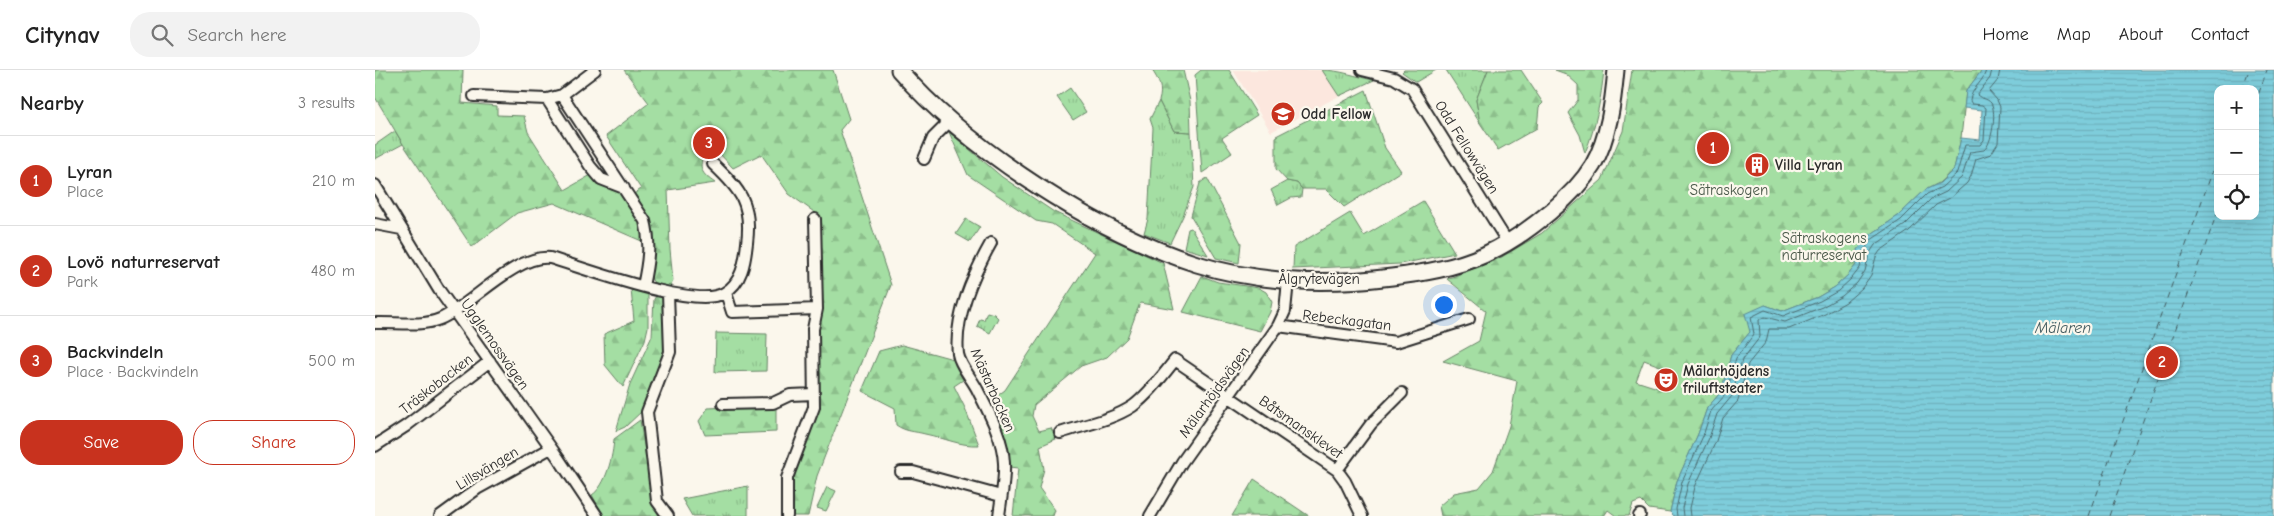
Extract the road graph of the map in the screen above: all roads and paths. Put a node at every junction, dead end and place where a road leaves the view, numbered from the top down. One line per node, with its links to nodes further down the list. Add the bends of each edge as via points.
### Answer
1 (595, 70): 5 (street)
2 (899, 70): 8 (street, Ålgrytevägen)
3 (1361, 70): 17 (street, Odd Fellowvägen, via 1394,78 1412,88)
4 (1616, 70): 17 (street, Ålgrytevägen, via 1606,133 1593,165 1562,202)
5 (563, 95): 7 (street); 12 (street)
6 (474, 96): 7 (street)
7 (547, 99): 12 (street, via 601,179)
8 (951, 120): 9 (street, via 933,138); 18 (street, Ålgrytevägen, via 1007,165 1091,218 1181,258 1222,270)
9 (924, 159)
10 (713, 164): 20 (street, via 735,184 745,202 748,221 744,266)
11 (375, 185): 15 (street, Ugglemossvägen)
12 (624, 188): 19 (street, via 645,221 649,237)
13 (815, 219): 22 (street)
14 (375, 224): 15 (street)
15 (401, 229): 23 (street, Ugglemossvägen)
16 (991, 242): 37 (street, Mästarbacken, via 977,267 963,311 958,357 990,416 1001,445 1004,462)
17 (1508, 243): 18 (street, Ålgrytevägen, via 1466,262 1419,274)
18 (1288, 281): 26 (street, Mälarhöjdsvägen, via 1285,310)
19 (643, 286): 21 (street); 23 (street, via 541,258 512,270)
20 (726, 293): 21 (street, via 715,298); 22 (street, via 731,312)
21 (668, 294): 41 (street, via 670,352 647,412 657,501)
22 (817, 309): 29 (street, via 813,329)
23 (453, 311): 25 (street, via 438,320 426,322); 27 (street, Ugglemossvägen)
24 (1469, 319): 26 (street, Rebeckagatan, via 1396,342)
25 (375, 323)
26 (1278, 326): 30 (street, Mälarhöjdsvägen)
27 (490, 361): 33 (street, Träskobacken); 34 (street, Ugglemossvägen)
28 (1402, 393): 35 (street, via 1371,424)
29 (814, 394): 31 (street, via 790,395 773,403); 42 (street, via 814,407 787,478)
30 (1230, 396): 32 (street, Båtsmansklevet, via 1175,360 1132,406); 35 (street, Båtsmansklevet); 44 (street, Mälarhöjdsvägen, via 1182,462)
31 (723, 404)
32 (1060, 433)
33 (375, 446)
34 (551, 448): 39 (street, Lillsvängen, via 477,490); 40 (street, Ugglemossvägen)
35 (1337, 470): 38 (street, Båtsmansklevet)
36 (901, 472): 37 (street, via 913,472)
37 (1001, 496): 43 (street, Mästarbacken)
38 (1359, 514)
39 (440, 516)
40 (597, 516)
41 (669, 516)
42 (787, 516)
43 (999, 516)
44 (1150, 516)

